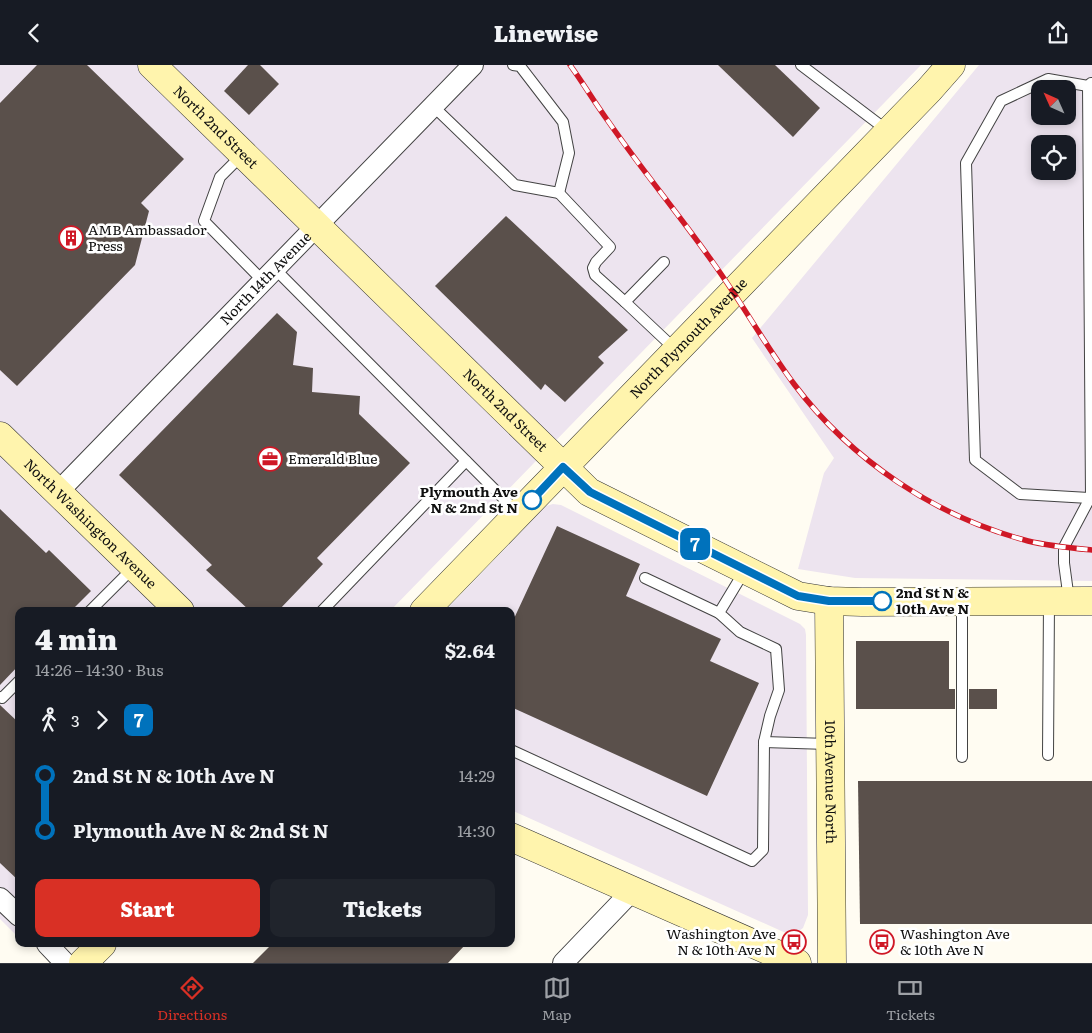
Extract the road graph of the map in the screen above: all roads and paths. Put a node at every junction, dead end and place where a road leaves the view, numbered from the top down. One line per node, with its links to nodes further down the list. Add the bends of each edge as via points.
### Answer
1 (152, 65): 9 (street, North 2nd Street)
2 (473, 65): 7 (street, North 14th Avenue)
3 (513, 65): 10 (lane, via 520,66 563,122 569,153)
4 (801, 65): 8 (lane)
5 (951, 65): 8 (street, North Plymouth Avenue)
6 (1090, 84): 20 (lane); 20 (lane, via 1048,79 1001,101 966,163 974,460 1020,493)
7 (433, 106): 10 (lane, via 515,185); 11 (street, North 14th Avenue)
8 (889, 132): 15 (street, North Plymouth Avenue)
9 (243, 154): 11 (street, North 2nd Street); 13 (lane, via 220,177 204,221)
10 (559, 193): 14 (lane, via 610,247 593,268 595,275)
11 (317, 225): 13 (street, North 14th Avenue); 18 (street, North 2nd Street)
12 (664, 262): 14 (lane)
13 (269, 275): 17 (lane); 19 (street, North 14th Avenue)
14 (625, 302): 15 (lane)
15 (676, 351): 18 (street, North Plymouth Avenue)
16 (0, 436): 19 (street, North Washington Avenue)
17 (466, 461): 21 (lane); 30 (lane)
18 (563, 467): 21 (street, North Plymouth Avenue); 23 (street, North 2nd Street, via 590,492)
19 (58, 492): 22 (street, North Washington Avenue)
20 (1089, 498): 27 (lane, via 1064,547)
21 (519, 514): 31 (street, North Plymouth Avenue)
22 (134, 567): 28 (lane); 29 (street, North Washington Avenue)
23 (746, 569): 25 (street, North 2nd Street, via 798,596); 32 (lane)
24 (645, 579): 32 (lane)
25 (829, 601): 26 (street, North 2nd Street); 36 (street, 10th Avenue North)
26 (962, 601): 27 (street, North 2nd Street); 39 (lane)
27 (1070, 601): 38 (lane)
28 (94, 607)
29 (172, 607)
30 (326, 607)
31 (428, 607)
32 (719, 613): 35 (lane, via 740,632 776,649 779,690)
33 (15, 685): 34 (lane)
34 (0, 697)
35 (764, 742): 36 (lane); 37 (lane, via 763,850 752,861)
36 (830, 744): 50 (street, 10th Avenue North)
37 (515, 752)
38 (1048, 755)
39 (962, 757)
40 (515, 839): 41 (street)
41 (632, 891): 48 (street); 49 (street)
42 (0, 898): 43 (street)
43 (15, 912)
44 (50, 947): 46 (street)
45 (99, 947): 47 (street)
46 (66, 963)
47 (83, 963)
48 (563, 963)
49 (797, 963)
50 (832, 963)

